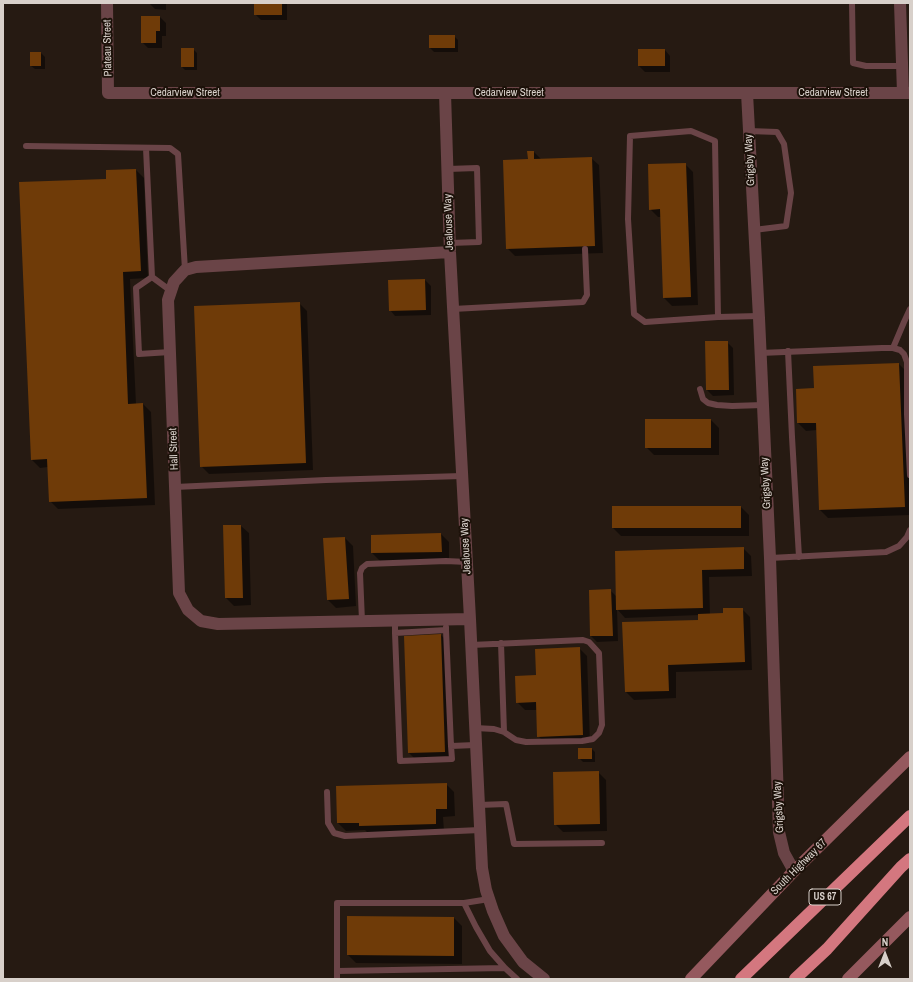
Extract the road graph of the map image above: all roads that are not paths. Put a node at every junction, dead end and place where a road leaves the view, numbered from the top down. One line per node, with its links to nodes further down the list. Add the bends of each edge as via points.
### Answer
1 (107, 3): 5 (street, Plateau Street)
2 (852, 3): 4 (lane, via 853,63 866,66)
3 (900, 3): 4 (street)
4 (902, 66): 8 (street)
5 (108, 93): 6 (street, Cedarview Street)
6 (445, 93): 7 (street, Cedarview Street); 12 (street, Jealouse Way)
7 (747, 93): 8 (street, Cedarview Street); 9 (street, Grigsby Way)
8 (907, 93)
9 (749, 131): 13 (street, Grigsby Way); 13 (lane, via 776,132 784,144 792,193 786,226)
10 (26, 146): 11 (lane)
11 (146, 148): 16 (lane, via 170,148 178,154); 17 (lane)
12 (448, 169): 14 (street, Jealouse Way); 14 (lane, via 477,168 479,242)
13 (754, 230): 21 (street, Grigsby Way)
14 (450, 247): 16 (street, via 196,267); 19 (street, Jealouse Way)
15 (585, 249): 19 (lane, via 587,295 583,302)
16 (185, 270): 18 (street, Hall Street, via 174,282)
17 (152, 277): 18 (lane); 24 (lane, via 136,288 139,354)
18 (171, 291): 24 (street, Hall Street, via 168,300)
19 (454, 309): 30 (street, Jealouse Way)
20 (910, 309): 23 (lane)
21 (759, 316): 22 (lane); 26 (street, Grigsby Way)
22 (718, 317): 22 (lane, via 715,141 691,132 630,136 628,219 634,314 645,322)
23 (893, 348): 25 (lane); 29 (lane, via 900,350 907,362)
24 (170, 352): 31 (street, Hall Street)
25 (788, 352): 26 (lane); 33 (lane)
26 (760, 353): 28 (street, Grigsby Way)
27 (700, 389): 28 (lane, via 703,399 716,406)
28 (763, 405): 34 (street, Grigsby Way)
29 (910, 475)
30 (462, 476): 31 (lane); 35 (street, Jealouse Way)
31 (176, 487): 38 (street, Hall Street, via 179,593 188,610 201,621 218,624)
32 (910, 530): 33 (lane, via 899,546 886,552)
33 (799, 556): 34 (lane)
34 (770, 558): 54 (street, Grigsby Way, via 779,832 784,853)
35 (467, 562): 36 (street, Jealouse Way); 38 (lane, via 367,564 360,573)
36 (470, 619): 39 (street, Hall Street); 42 (street, Jealouse Way)
37 (395, 620): 38 (street, Hall Street); 39 (street, Hall Street); 40 (lane)
38 (362, 621)
39 (446, 625): 40 (lane); 46 (lane)
40 (395, 633): 46 (lane, via 400,761 452,759)
41 (501, 644): 42 (lane); 44 (lane); 44 (lane, via 583,640 589,642 599,653 602,725 592,739 582,741 526,742 516,740)
42 (471, 645): 43 (street, Jealouse Way)
43 (475, 728): 44 (lane); 45 (street, Jealouse Way)
44 (504, 732)
45 (475, 745): 46 (lane); 49 (street, Jealouse Way)
46 (451, 746)
47 (910, 757): 54 (main road, South Highway 67)
48 (326, 792): 51 (lane, via 328,823 334,833 345,836)
49 (479, 805): 51 (street, Jealouse Way); 52 (lane, via 506,804 514,844)
50 (910, 816): 64 (highway, US 67)
51 (480, 830): 55 (street, Jealouse Way, via 482,868)
52 (602, 843)
53 (910, 859): 65 (highway, via 827,949)
54 (794, 871): 63 (main road, South Highway 67)
55 (489, 899): 56 (lane); 62 (street, Jealouse Way, via 504,936 523,962)
56 (464, 903): 58 (lane, via 490,951); 59 (lane, via 337,903)
57 (910, 917): 66 (main road)
58 (505, 968): 59 (lane); 61 (lane)
59 (337, 971): 60 (lane)
60 (337, 979)
61 (517, 979)
62 (544, 979)
63 (691, 979)
64 (741, 979)
65 (795, 979)
66 (848, 979)

